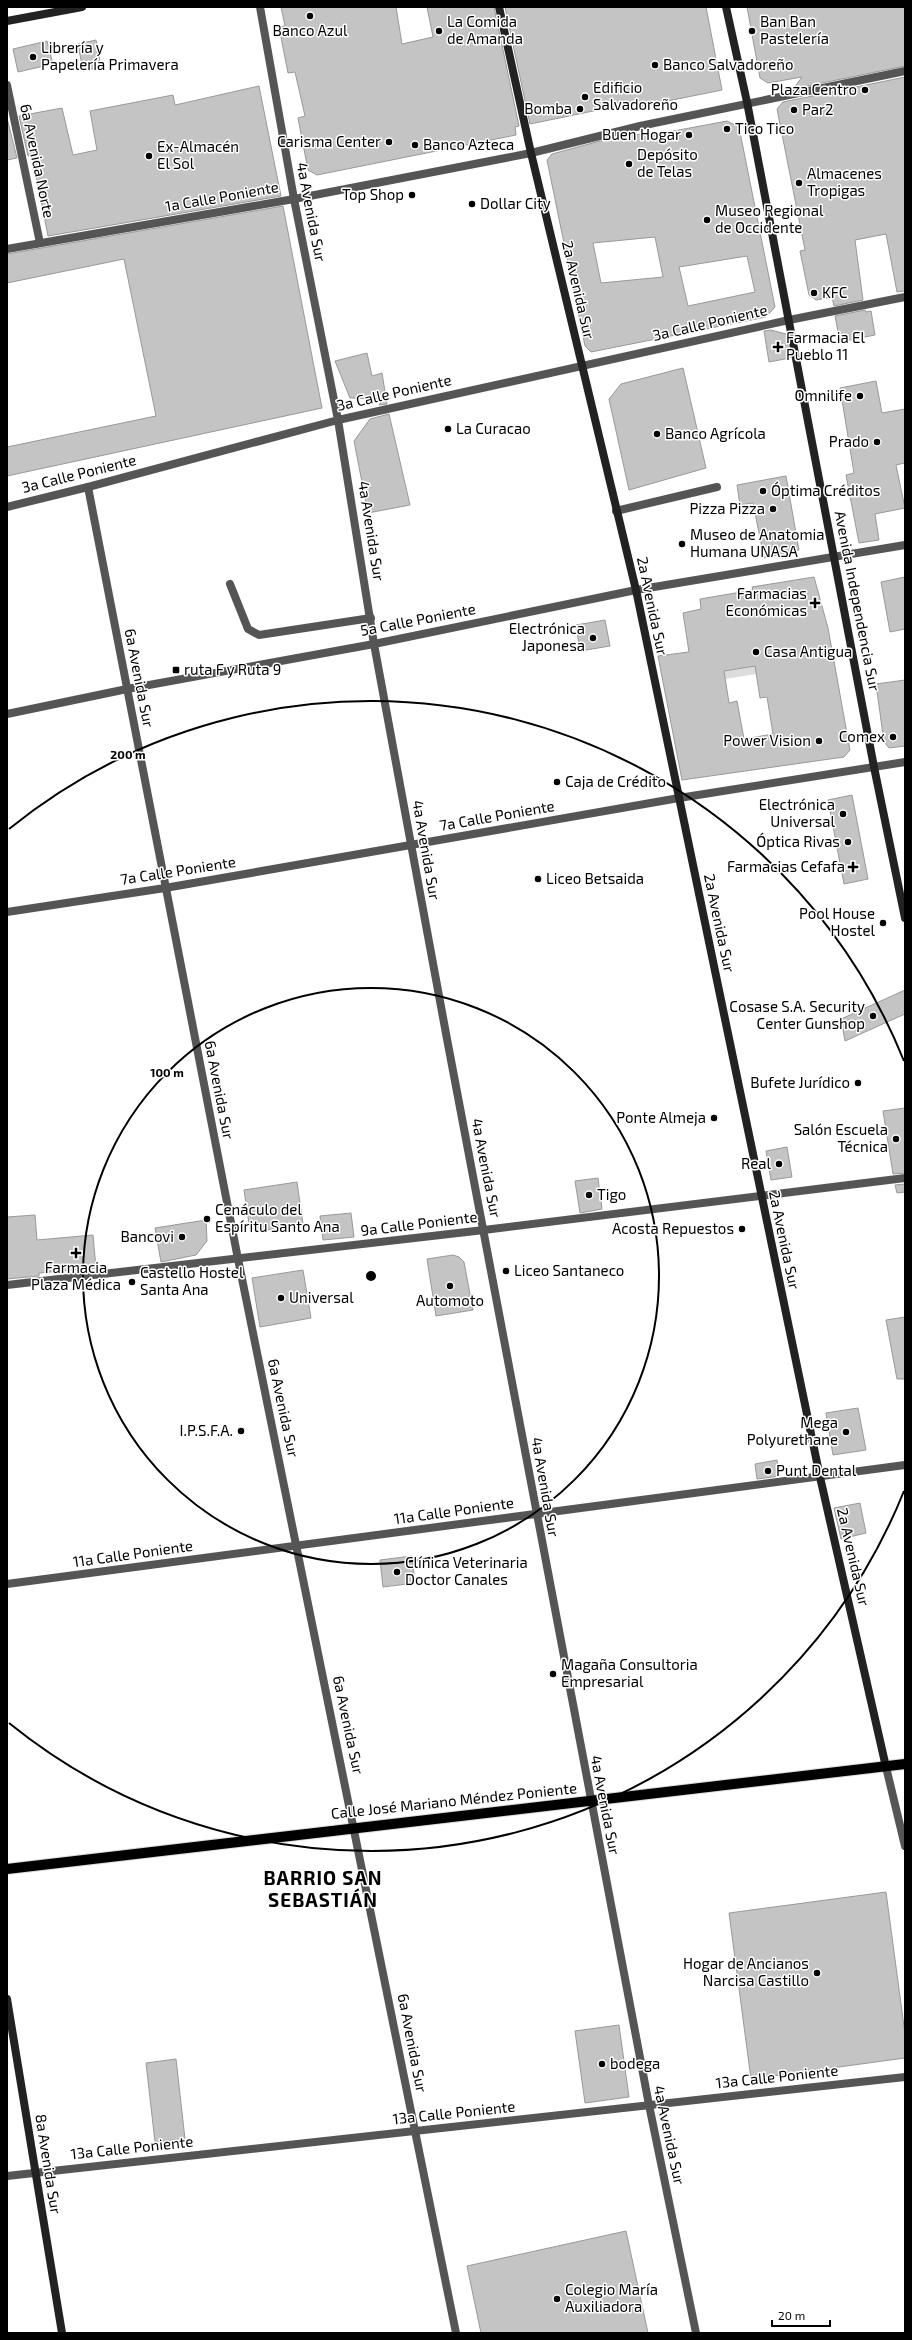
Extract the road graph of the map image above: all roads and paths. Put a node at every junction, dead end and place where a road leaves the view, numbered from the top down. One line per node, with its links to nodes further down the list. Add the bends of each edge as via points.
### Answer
1 (82, 7): 5 (main road)
2 (260, 7): 10 (street, 4a Avenida Sur)
3 (499, 7): 9 (main road, 2a Avenida Sur)
4 (726, 7): 8 (main road, Avenida Independencia Sur)
5 (7, 21)
6 (905, 71): 8 (street, 1a Calle Poniente)
7 (7, 85): 11 (street, 6a Avenida Norte)
8 (747, 102): 9 (street, 1a Calle Poniente); 14 (main road, Avenida Independencia Sur)
9 (531, 153): 10 (street, 1a Calle Poniente); 15 (main road, 2a Avenida Sur)
10 (294, 199): 11 (street, 1a Calle Poniente); 16 (street, 4a Avenida Sur)
11 (40, 243): 12 (street, 1a Calle Poniente)
12 (7, 249)
13 (905, 296): 14 (street, 3a Calle Poniente)
14 (789, 320): 15 (street, 3a Calle Poniente); 22 (main road, Avenida Independencia Sur)
15 (581, 366): 16 (street, 3a Calle Poniente); 20 (main road, 2a Avenida Sur)
16 (338, 420): 18 (street, 3a Calle Poniente); 25 (street, 4a Avenida Sur)
17 (717, 486): 20 (street)
18 (88, 487): 19 (street, 3a Calle Poniente); 27 (street, 6a Avenida Sur)
19 (7, 507)
20 (616, 511): 24 (main road, 2a Avenida Sur)
21 (905, 545): 22 (street, 5a Calle Poniente)
22 (834, 558): 24 (street, 5a Calle Poniente); 30 (main road, Avenida Independencia Sur)
23 (230, 584): 25 (street, via 248,629 259,635)
24 (636, 590): 26 (street, 5a Calle Poniente); 31 (main road, 2a Avenida Sur)
25 (371, 618): 26 (street, 4a Avenida Sur)
26 (374, 644): 27 (street, 5a Calle Poniente); 32 (street, 4a Avenida Sur)
27 (126, 689): 28 (street, 5a Calle Poniente); 33 (street, 6a Avenida Sur)
28 (7, 714)
29 (905, 762): 30 (street, 7a Calle Poniente)
30 (874, 767): 31 (street, 7a Calle Poniente); 35 (main road, Avenida Independencia Sur)
31 (679, 798): 32 (street, 7a Calle Poniente); 37 (main road, 2a Avenida Sur)
32 (411, 846): 33 (street, 7a Calle Poniente); 38 (street, 4a Avenida Sur)
33 (165, 888): 34 (street, 7a Calle Poniente); 39 (street, 6a Avenida Sur)
34 (7, 912)
35 (905, 918)
36 (905, 1178): 37 (street, 9a Calle Poniente)
37 (761, 1197): 38 (street, 9a Calle Poniente); 42 (main road, 2a Avenida Sur)
38 (484, 1230): 39 (street, 9a Calle Poniente); 43 (street, 4a Avenida Sur)
39 (238, 1260): 40 (street, 9a Calle Poniente); 44 (street, 6a Avenida Sur)
40 (7, 1285)
41 (905, 1465): 42 (street, 11a Calle Poniente)
42 (820, 1477): 43 (street, 11a Calle Poniente); 47 (main road, 2a Avenida Sur)
43 (536, 1514): 44 (street, 11a Calle Poniente); 48 (street, 4a Avenida Sur)
44 (297, 1546): 45 (street, 11a Calle Poniente); 49 (street, 6a Avenida Sur)
45 (7, 1584)
46 (905, 1764): 47 (main road, Calle José Mariano Méndez Poniente)
47 (886, 1767): 48 (main road, Calle José Mariano Méndez Poniente); 50 (street, 2a Avenida Sur)
48 (590, 1801): 49 (main road, Calle José Mariano Méndez Poniente); 54 (street, 4a Avenida Sur)
49 (354, 1828): 51 (main road, Calle José Mariano Méndez Poniente); 55 (street, 6a Avenida Sur)
50 (905, 1846)
51 (7, 1869)
52 (7, 1999): 56 (main road, 8a Avenida Sur)
53 (905, 2077): 54 (street, 13a Calle Poniente)
54 (649, 2105): 55 (street, 13a Calle Poniente); 60 (street, 4a Avenida Sur)
55 (415, 2131): 56 (street, 13a Calle Poniente); 59 (street, 6a Avenida Sur)
56 (35, 2173): 57 (street, 13a Calle Poniente); 58 (main road, 8a Avenida Sur)
57 (7, 2176)
58 (62, 2333)
59 (456, 2333)
60 (696, 2333)

